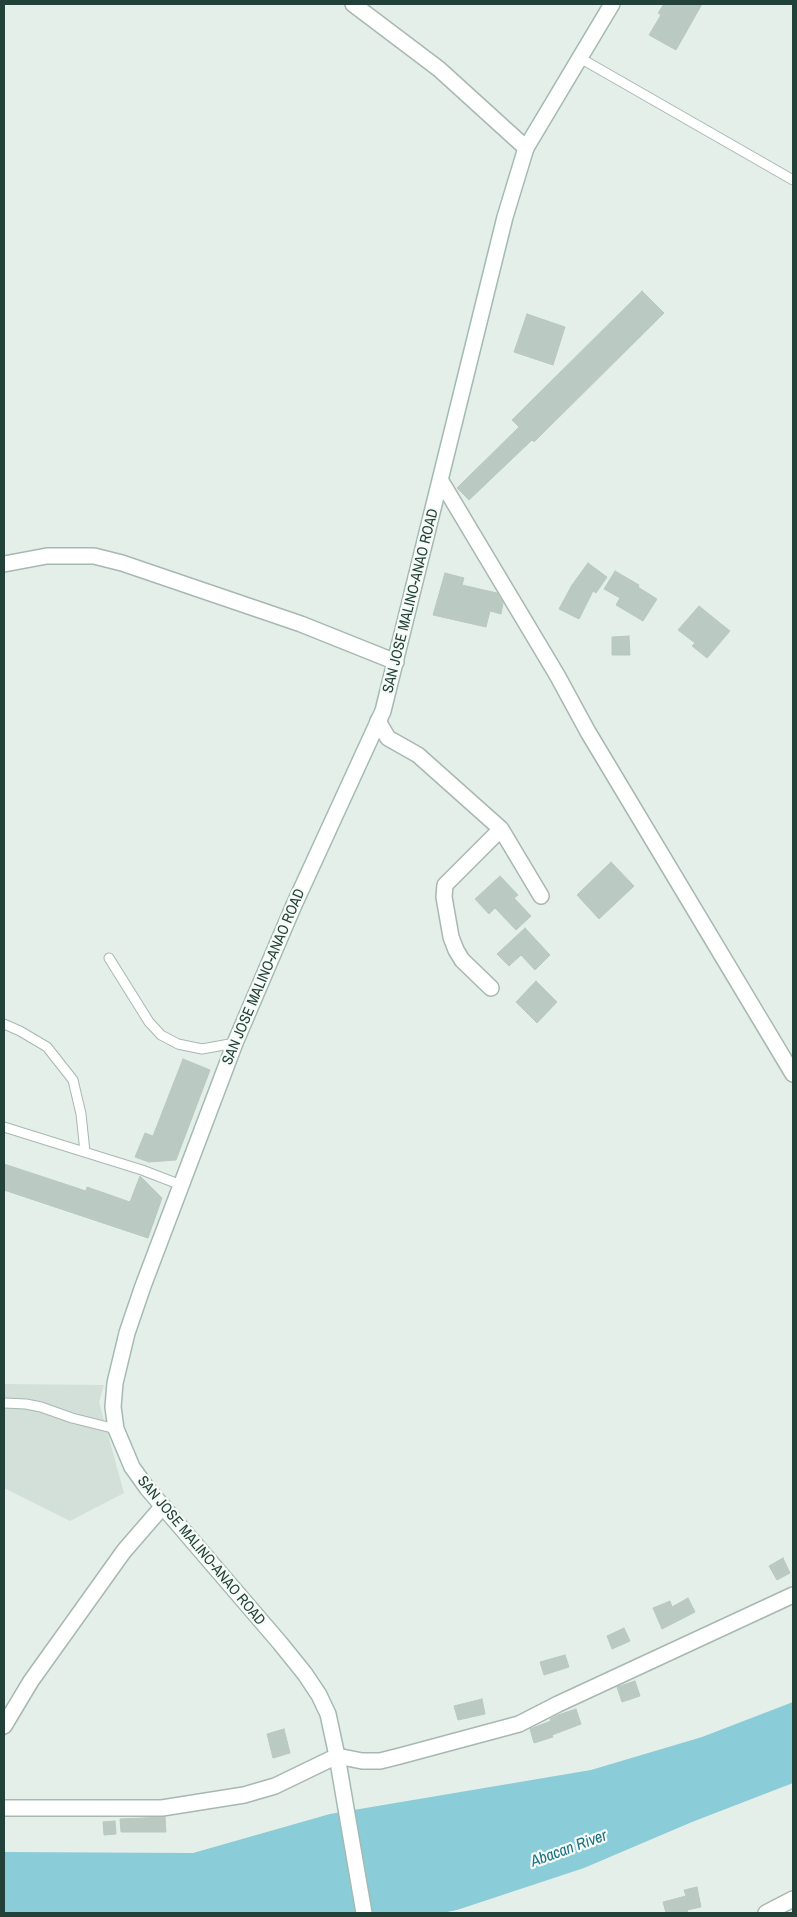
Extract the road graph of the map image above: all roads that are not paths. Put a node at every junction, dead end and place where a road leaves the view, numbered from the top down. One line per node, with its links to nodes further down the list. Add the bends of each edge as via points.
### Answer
1 (353, 4): 4 (street, via 439,69)
2 (612, 4): 3 (street, SAN JOSE MALINO-ANAO ROAD)
3 (580, 58): 4 (street, SAN JOSE MALINO-ANAO ROAD); 5 (lane)
4 (526, 148): 6 (street, SAN JOSE MALINO-ANAO ROAD, via 505,217)
5 (793, 180)
6 (441, 481): 8 (street, SAN JOSE MALINO-ANAO ROAD); 16 (street)
7 (4, 564): 8 (street, via 47,556 94,556 122,563 301,624)
8 (396, 662): 9 (street, SAN JOSE MALINO-ANAO ROAD)
9 (378, 721): 10 (street, via 388,738 418,755); 15 (street, SAN JOSE MALINO-ANAO ROAD)
10 (502, 828): 11 (street); 13 (street, via 445,885 444,898 456,950)
11 (541, 896)
12 (109, 958): 15 (lane, via 161,1035 178,1044 202,1049)
13 (491, 988)
14 (4, 1024): 18 (lane, via 47,1047 73,1080)
15 (235, 1042): 19 (street, SAN JOSE MALINO-ANAO ROAD)
16 (793, 1074)
17 (4, 1127): 18 (lane)
18 (85, 1152): 19 (lane)
19 (181, 1185): 21 (street, SAN JOSE MALINO-ANAO ROAD, via 119,1360 113,1407)
20 (4, 1403): 21 (lane, via 41,1406)
21 (116, 1429): 22 (street, SAN JOSE MALINO-ANAO ROAD, via 132,1467)
22 (163, 1506): 24 (street, via 118,1559 31,1681); 25 (street, SAN JOSE MALINO-ANAO ROAD, via 305,1674 328,1714)
23 (793, 1595): 25 (street, via 519,1724 380,1761)
24 (4, 1726)
25 (337, 1756): 26 (street, via 275,1786 244,1795 162,1808); 28 (street, SAN JOSE MALINO-ANAO ROAD)
26 (4, 1808)
27 (793, 1899): 29 (street)
28 (364, 1913)
29 (766, 1913)

